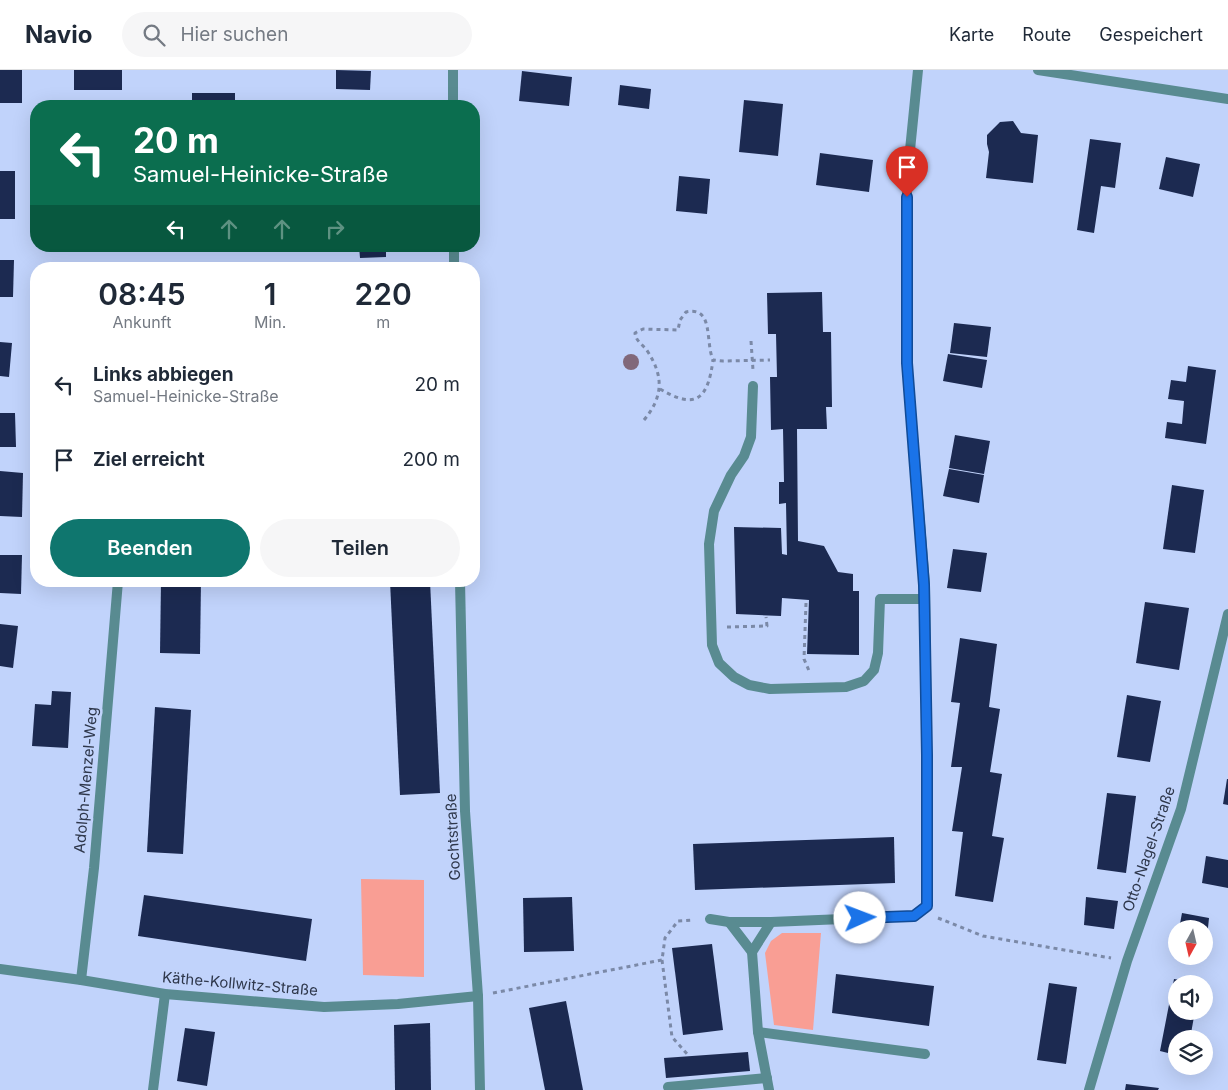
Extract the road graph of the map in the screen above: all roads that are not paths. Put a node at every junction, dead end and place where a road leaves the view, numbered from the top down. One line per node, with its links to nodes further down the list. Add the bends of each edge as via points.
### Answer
1 (453, 70): 5 (street)
2 (918, 70): 9 (street, via 907,180 907,363)
3 (1038, 70): 4 (street)
4 (1228, 99)
5 (453, 100)
6 (754, 386): 9 (street, via 751,437 714,511 709,544 712,645 719,663 749,685 770,689 846,687 864,681 874,670 878,654 880,600)
7 (117, 587): 16 (street, Adolph-Menzel-Weg, via 94,868)
8 (460, 587): 18 (street, Gochtstraße, via 466,812)
9 (925, 599): 13 (street, via 927,906 914,916)
10 (1228, 614): 26 (street, Otto-Nagel-Straße, via 1181,809 1126,961)
11 (710, 918): 12 (street)
12 (729, 922): 13 (street); 14 (street)
13 (771, 922): 14 (street)
14 (752, 952): 19 (street)
15 (0, 970): 16 (street, Käthe-Kollwitz-Straße)
16 (81, 980): 17 (street, Käthe-Kollwitz-Straße)
17 (165, 994): 18 (street, Käthe-Kollwitz-Straße, via 324,1007); 23 (street)
18 (478, 996): 24 (street, Gochtstraße)
19 (758, 1032): 20 (street); 21 (street)
20 (925, 1054)
21 (766, 1078): 22 (street); 25 (street)
22 (668, 1087)
23 (153, 1090)
24 (480, 1090)
25 (770, 1090)
26 (1089, 1090)

